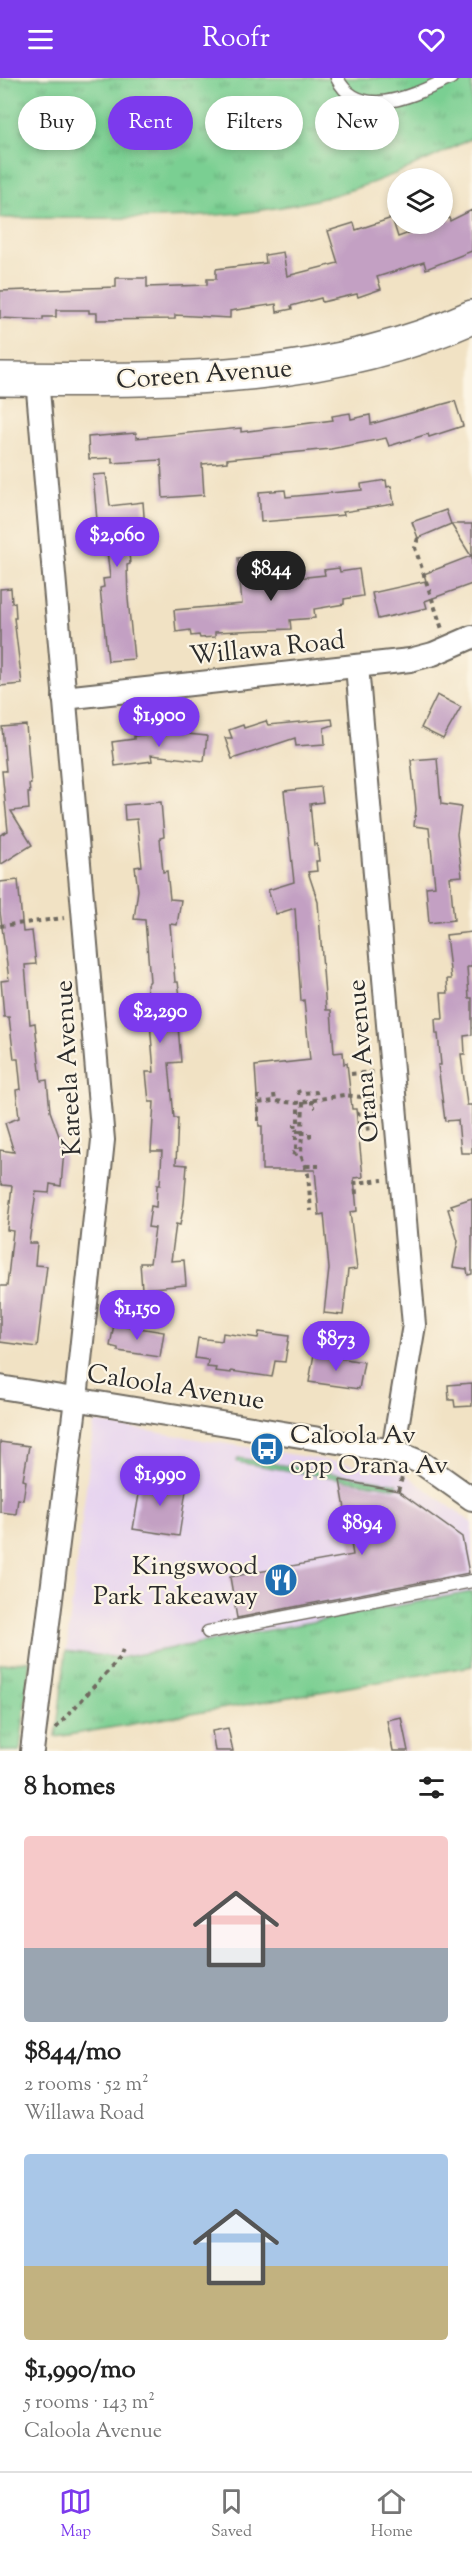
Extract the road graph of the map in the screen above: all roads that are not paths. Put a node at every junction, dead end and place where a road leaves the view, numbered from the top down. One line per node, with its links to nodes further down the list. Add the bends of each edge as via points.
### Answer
1 (337, 78): 2 (lane, via 351,97 378,104)
2 (451, 78)
3 (472, 317): 5 (street, Coreen Avenue, via 372,352 275,371 186,379)
4 (0, 379): 5 (street, Coreen Avenue)
5 (37, 379): 8 (street, Kareela Avenue)
6 (472, 638): 7 (street, Willawa Road, via 410,660)
7 (357, 666): 8 (street, Willawa Road); 11 (street, Orana Avenue, via 413,1318)
8 (64, 698): 10 (street, Kareela Avenue, via 103,1140)
9 (0, 1387): 10 (street, Caloola Avenue)
10 (76, 1399): 11 (street, Caloola Avenue); 15 (street, Kareela Avenue)
11 (393, 1451): 12 (street, Caloola Avenue, via 420,1462)
12 (472, 1499)
13 (472, 1581): 14 (lane)
14 (208, 1632)
15 (32, 1751)

